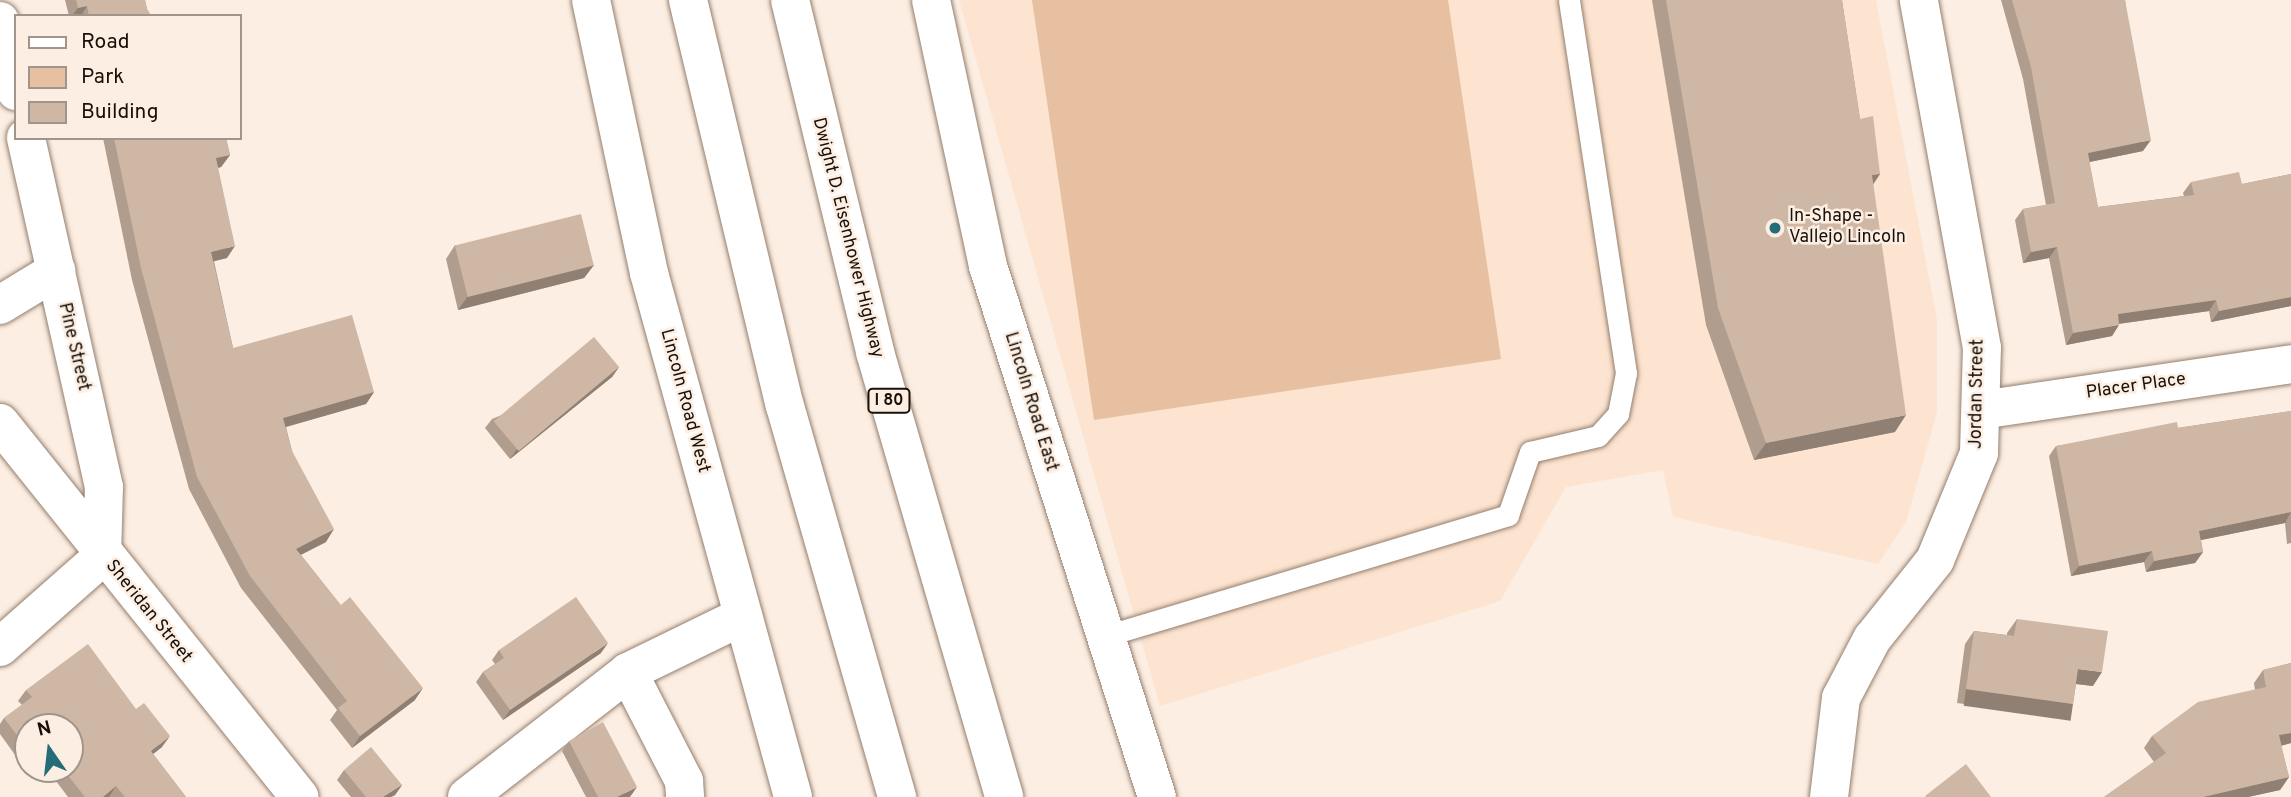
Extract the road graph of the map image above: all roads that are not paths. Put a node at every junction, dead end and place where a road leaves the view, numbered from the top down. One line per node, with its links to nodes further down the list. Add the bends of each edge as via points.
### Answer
1 (591, 0): 16 (main road, Lincoln Road West, via 649,273)
2 (688, 0): 24 (main road, via 785,406)
3 (790, 0): 25 (main road, Dwight D. Eisenhower Highway / I 80, via 875,352)
4 (931, 0): 17 (main road, Lincoln Road East, via 988,266)
5 (1569, 0): 17 (lane, via 1626,373 1618,414 1598,436 1530,452 1508,515)
6 (1919, 0): 13 (main road, Jordan Street, via 1982,348)
7 (0, 21): 8 (main road)
8 (14, 82)
9 (26, 140): 10 (main road, Pine Street)
10 (57, 271): 11 (main road); 15 (main road, Pine Street, via 104,487)
11 (0, 305)
12 (2291, 364): 13 (main road, Placer Place)
13 (1981, 410): 27 (main road, Jordan Street, via 1979,453 1935,560 1872,639 1841,698)
14 (0, 423): 15 (main road, Sheridan Street)
15 (102, 557): 18 (main road); 20 (main road, Sheridan Street)
16 (743, 616): 19 (main road); 23 (main road, Lincoln Road West)
17 (1102, 637): 26 (main road, Lincoln Road East)
18 (0, 647)
19 (628, 672): 21 (main road); 22 (main road, via 684,781)
20 (300, 797)
21 (467, 797)
22 (685, 797)
23 (793, 797)
24 (897, 797)
25 (1004, 797)
26 (1157, 797)
27 (1829, 797)

